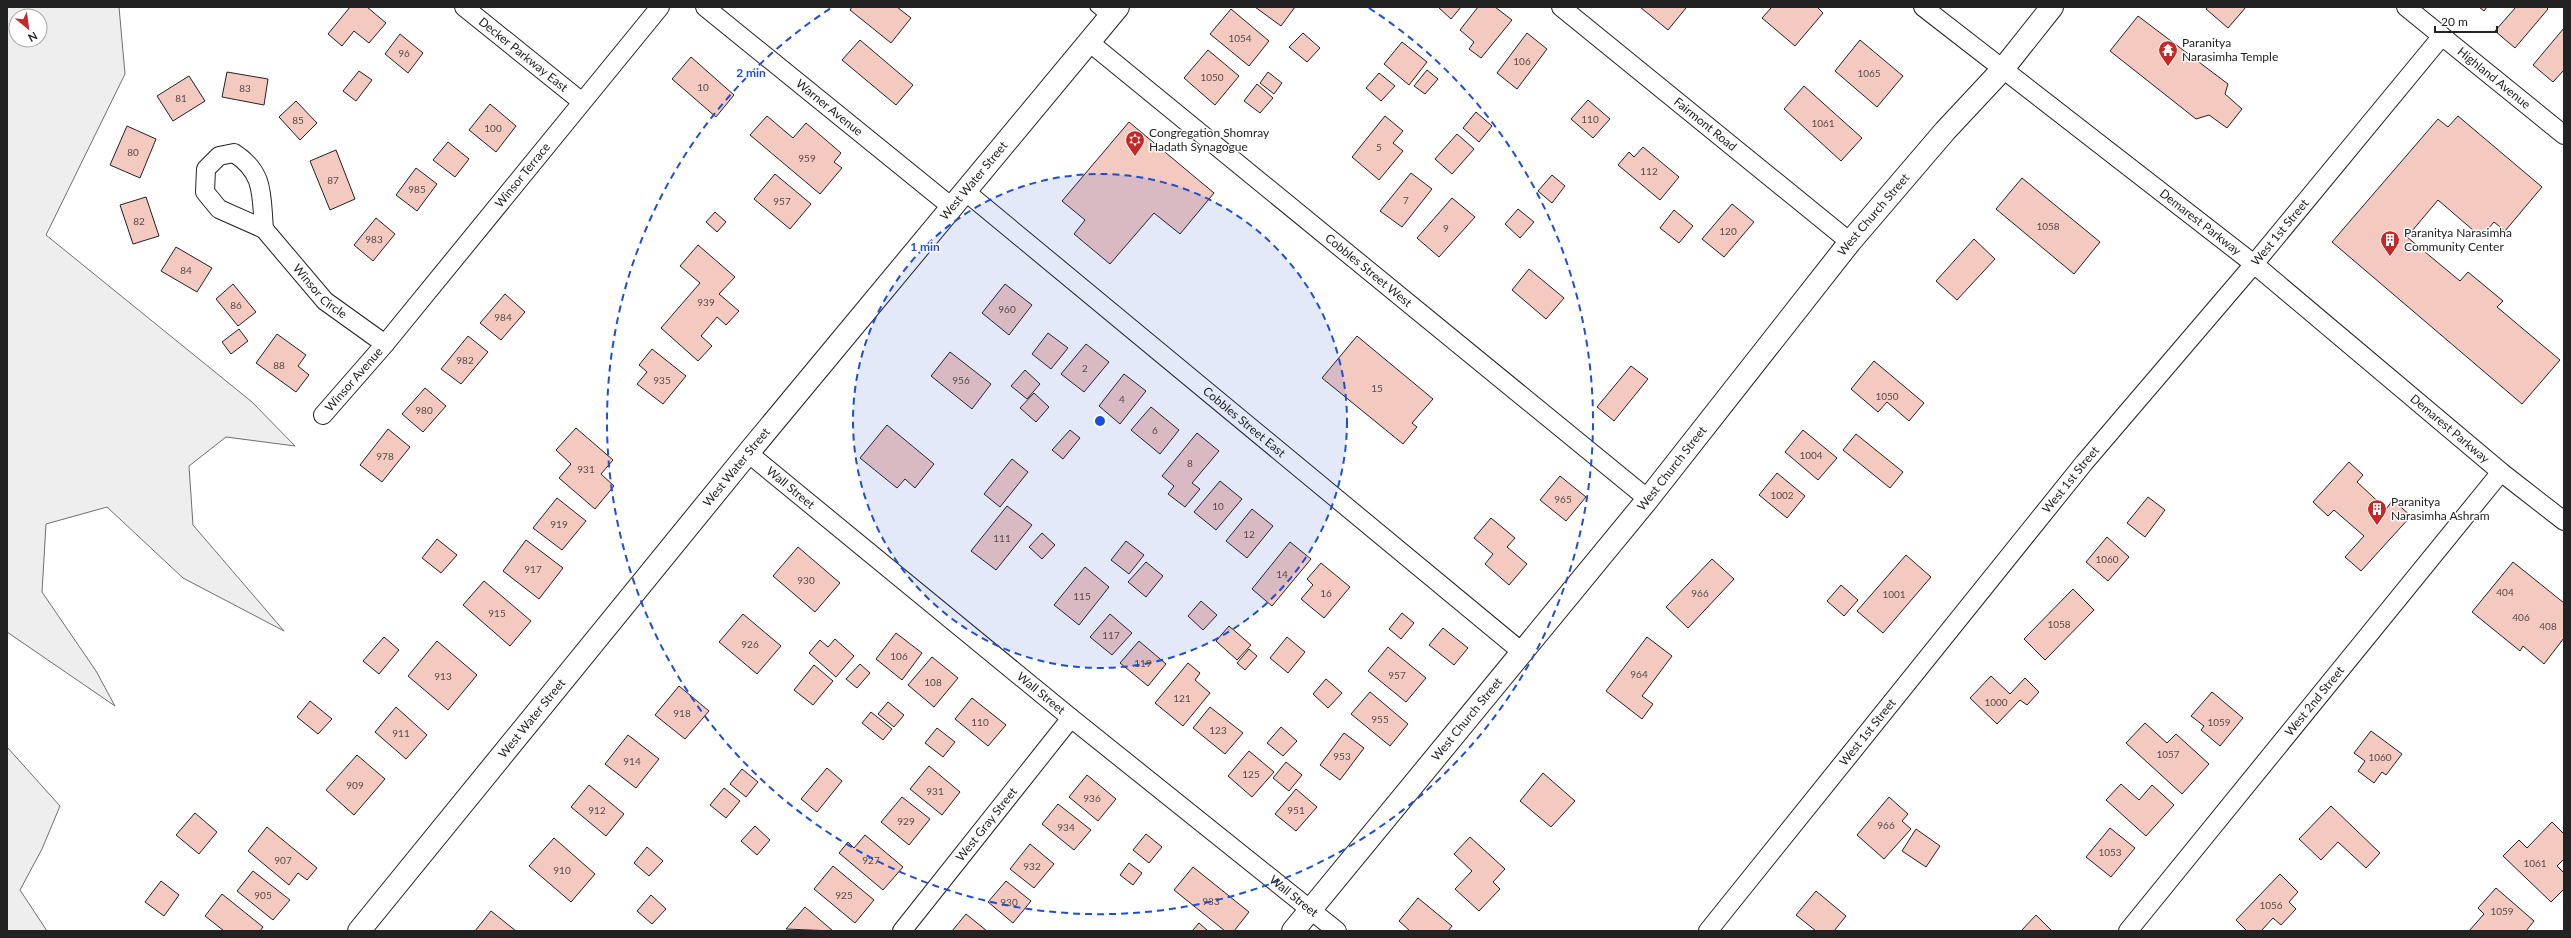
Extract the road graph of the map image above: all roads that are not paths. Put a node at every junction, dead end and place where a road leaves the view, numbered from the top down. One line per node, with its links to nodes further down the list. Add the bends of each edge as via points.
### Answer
1 (464, 7): 12 (street, Decker Parkway East)
2 (660, 7): 12 (street, Winsor Terrace)
3 (705, 7): 15 (street, Warner Avenue)
4 (1561, 7): 17 (street, Fairmont Road)
5 (1923, 7): 11 (street, Demarest Parkway)
6 (2052, 7): 11 (main road, West Church Street)
7 (2406, 7): 9 (street, Highland Avenue)
8 (1107, 11): 10 (main road, West Water Street)
9 (2442, 36): 13 (street, Highland Avenue); 18 (street, West 1st Street)
10 (1089, 42): 14 (main road, West Water Street); 23 (street, Cobbles Street West)
11 (2002, 70): 17 (main road, West Church Street, via 1945,131); 18 (street, Demarest Parkway)
12 (582, 102): 19 (street, Winsor Terrace)
13 (2564, 135)
14 (966, 192): 15 (main road, West Water Street); 25 (street, Cobbles Street East)
15 (953, 208): 21 (main road, West Water Street)
16 (264, 229): 19 (street, Winsor Circle, via 326,301)
17 (1850, 242): 23 (main road, West Church Street)
18 (2254, 264): 22 (street, Demarest Parkway); 32 (street, West 1st Street, via 2084,463)
19 (385, 344): 20 (street, Winsor Avenue)
20 (323, 415)
21 (748, 453): 26 (street, Wall Street); 28 (main road, West Water Street)
22 (2501, 472): 24 (street, Demarest Parkway); 33 (street, West 2nd Street)
23 (1648, 499): 25 (main road, West Church Street)
24 (2564, 521)
25 (1522, 652): 27 (main road, West Church Street)
26 (1071, 718): 27 (street, Wall Street); 29 (street, West Gray Street)
27 (1310, 909): 30 (main road, West Church Street); 31 (street, Wall Street)
28 (359, 931)
29 (902, 931)
30 (1292, 931)
31 (1337, 931)
32 (1708, 931)
33 (2128, 931)

